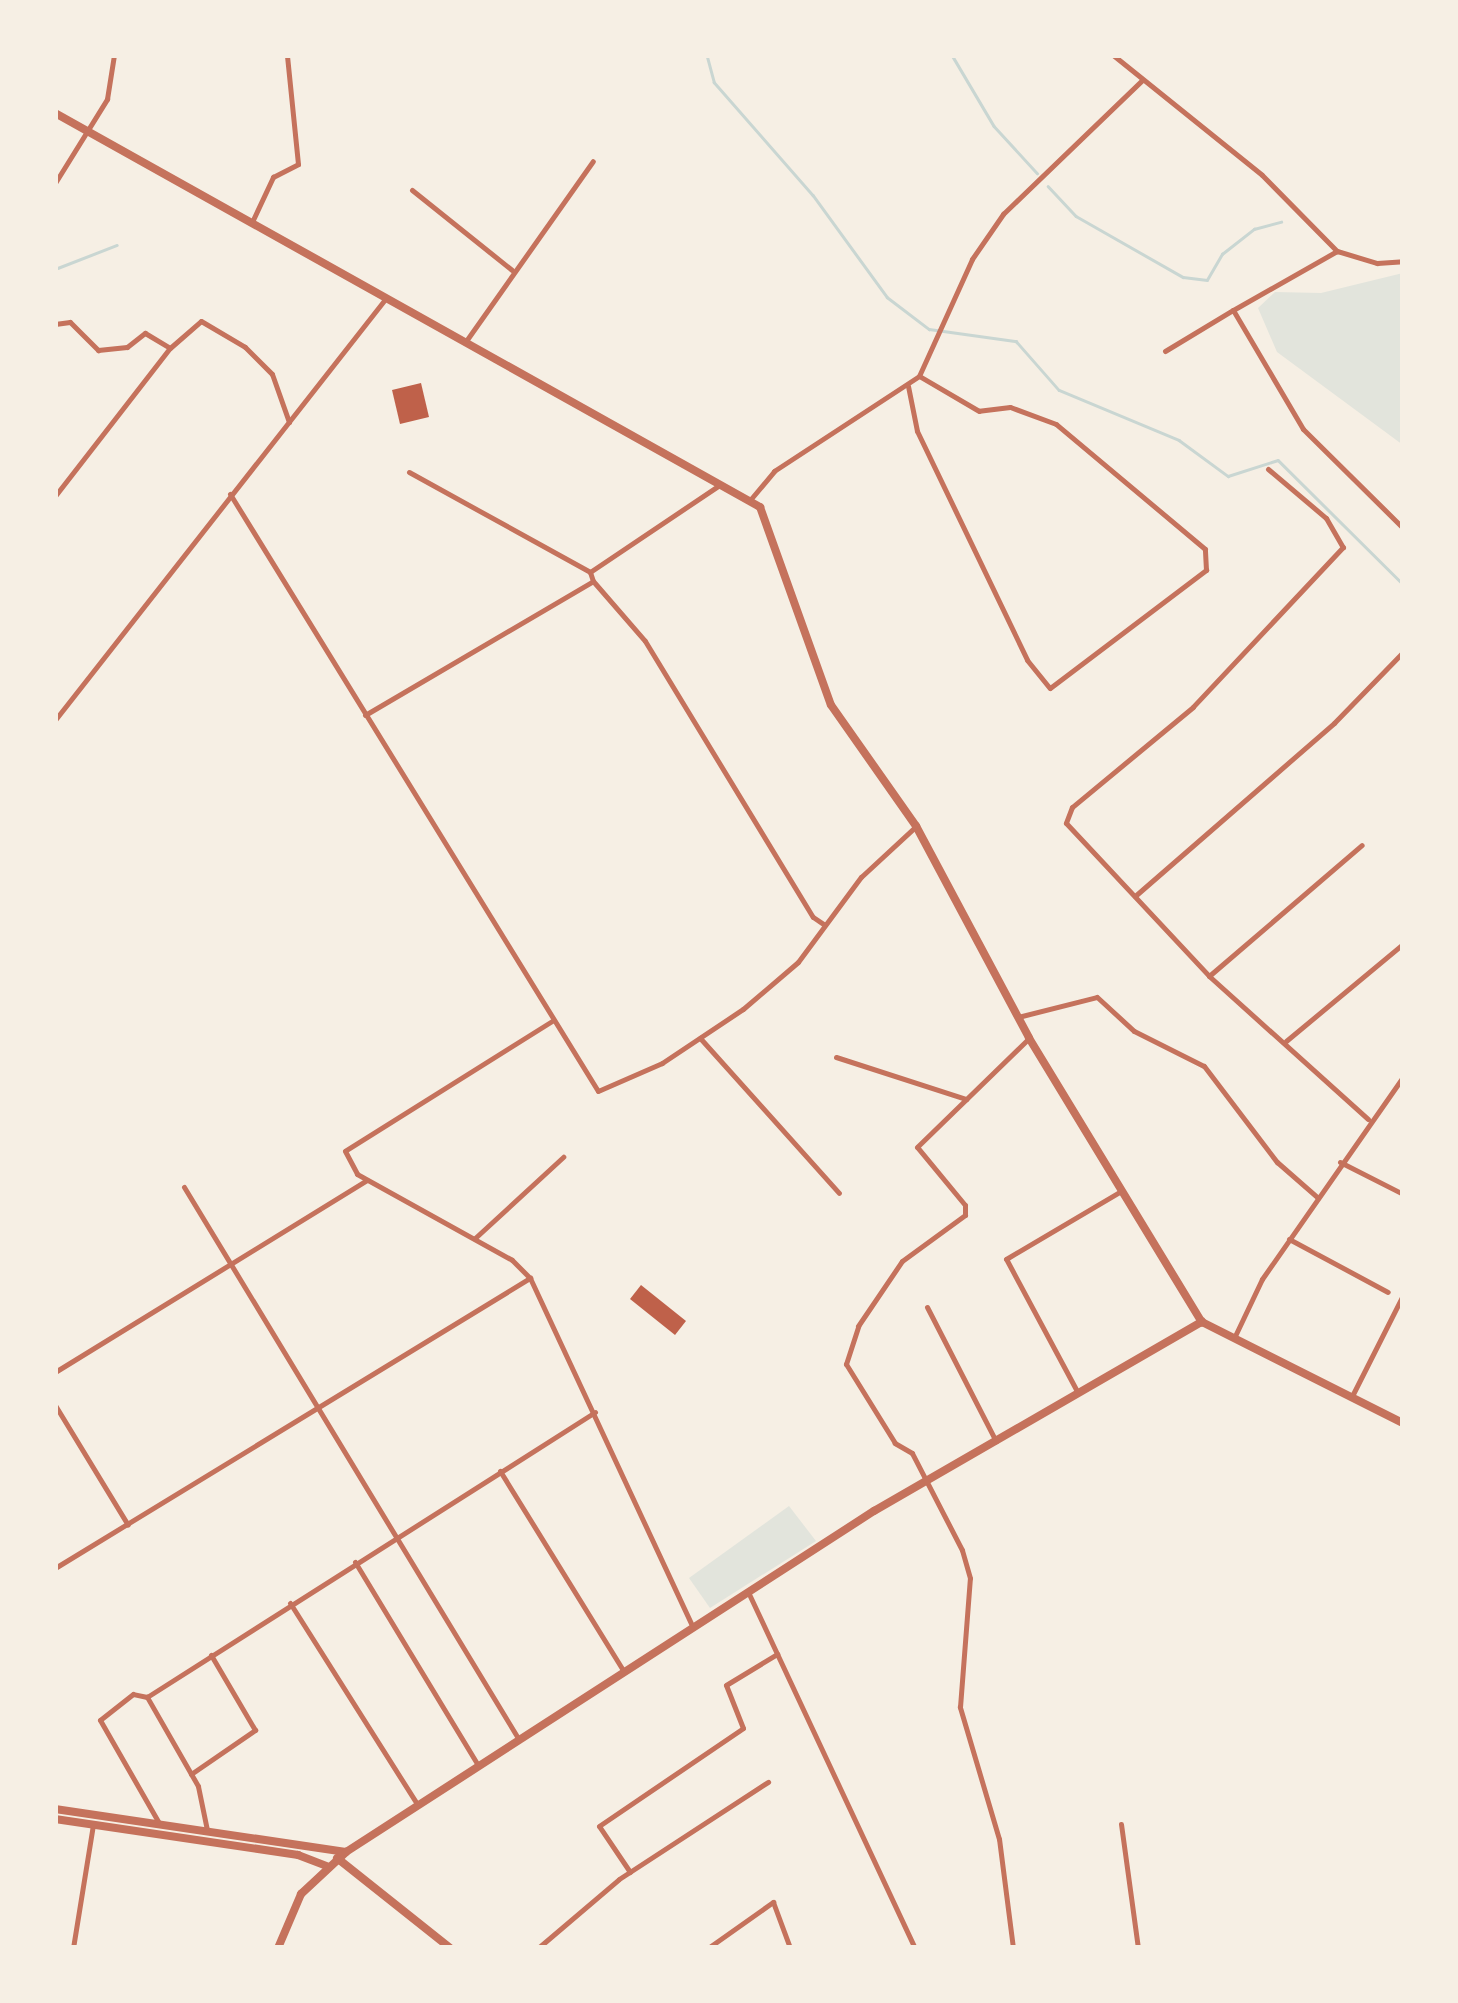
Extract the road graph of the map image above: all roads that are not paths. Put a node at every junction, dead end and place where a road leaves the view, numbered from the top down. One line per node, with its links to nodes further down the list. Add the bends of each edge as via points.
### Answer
1 (114, 55): 6 (street, via 107,99)
2 (287, 55): 10 (street, via 298,164 273,177)
3 (1113, 55): 4 (street)
4 (1142, 80): 11 (street, via 1262,175); 20 (street, via 1003,214 972,259)
5 (55, 113): 6 (street)
6 (88, 130): 8 (street); 10 (street)
7 (593, 161): 13 (street)
8 (55, 183)
9 (412, 190): 13 (street)
10 (252, 222): 14 (street)
11 (1338, 251): 12 (street, via 1367,262); 15 (street)
12 (1403, 261)
13 (512, 270): 17 (street)
14 (386, 298): 17 (street); 22 (street)
15 (1233, 310): 19 (street); 29 (street, via 1303,429)
16 (55, 324): 18 (street, via 70,322 98,350 127,347 145,333)
17 (466, 341): 25 (street)
18 (170, 348): 22 (street, via 202,321 245,346 272,374); 27 (street)
19 (1164, 351)
20 (919, 376): 21 (street); 21 (street, via 980,411 1010,407 1056,424 1204,549 1206,570 1050,688 1028,660 917,431)
21 (908, 386): 28 (street, via 774,471)
22 (289, 422): 26 (street)
23 (1268, 469): 37 (street, via 1326,518 1344,547 1193,707 1072,807 1066,823)
24 (409, 472): 30 (street)
25 (718, 486): 28 (street); 30 (street)
26 (230, 494): 33 (street); 34 (street)
27 (55, 496)
28 (750, 500): 35 (street, via 768,517 831,706)
29 (1403, 528)
30 (590, 572): 31 (street)
31 (593, 581): 33 (street); 38 (street, via 645,641)
32 (1403, 652): 37 (street, via 1334,723)
33 (365, 715): 42 (street)
34 (55, 720)
35 (916, 826): 38 (street, via 861,877); 41 (street)
36 (1362, 845): 40 (street)
37 (1135, 896): 40 (street)
38 (824, 925): 43 (street, via 798,962)
39 (1403, 944): 45 (street)
40 (1209, 976): 45 (street)
41 (1018, 1017): 44 (street); 57 (street, via 1097,996 1134,1030 1204,1066 1276,1162)
42 (552, 1021): 43 (street, via 594,1090 605,1092); 52 (street, via 345,1151)
43 (700, 1038): 55 (street)
44 (1029, 1038): 48 (street); 54 (street)
45 (1286, 1041): 49 (street)
46 (836, 1057): 48 (street)
47 (1403, 1077): 49 (street)
48 (966, 1099): 76 (street, via 917,1147 965,1205 965,1215 902,1260 858,1326 846,1364 896,1443 912,1453)
49 (1368, 1119): 51 (street)
50 (563, 1157): 58 (street)
51 (1340, 1162): 56 (street); 57 (street)
52 (366, 1180): 58 (street); 60 (street)
53 (184, 1187): 60 (street)
54 (1124, 1189): 65 (street); 68 (street, via 1006,1260)
55 (839, 1193)
56 (1403, 1194)
57 (1318, 1197): 59 (street)
58 (475, 1238): 61 (street)
59 (1289, 1239): 62 (street); 66 (street)
60 (231, 1265): 67 (street); 71 (street)
61 (530, 1278): 71 (street); 72 (street)
62 (1388, 1292)
63 (1403, 1295): 69 (street)
64 (927, 1307): 74 (street)
65 (1202, 1322): 66 (street); 68 (street)
66 (1234, 1338): 69 (street)
67 (55, 1372)
68 (1078, 1394): 74 (street)
69 (1352, 1396): 73 (street)
70 (55, 1405): 77 (street)
71 (319, 1406): 77 (street); 78 (street)
72 (595, 1412): 75 (street); 83 (street)
73 (1403, 1423)
74 (996, 1441): 76 (street)
75 (500, 1471): 78 (street); 86 (street)
76 (924, 1481): 81 (street); 110 (street, via 970,1578 960,1708 999,1838)
77 (128, 1524): 80 (street)
78 (397, 1536): 79 (street); 88 (street)
79 (356, 1562): 82 (street); 89 (street)
80 (55, 1568)
81 (749, 1594): 83 (street); 85 (street)
82 (290, 1603): 84 (street); 92 (street)
83 (693, 1628): 86 (street)
84 (211, 1654): 87 (street); 90 (street, via 255,1730)
85 (777, 1654): 102 (street, via 726,1685 743,1728 599,1826); 109 (street)
86 (624, 1672): 88 (street)
87 (147, 1697): 90 (street); 96 (street, via 133,1694 100,1720)
88 (518, 1738): 89 (street)
89 (478, 1764): 92 (street)
90 (191, 1774): 98 (street, via 206,1808)
91 (768, 1782): 102 (street)
92 (416, 1804): 99 (street)
93 (55, 1809): 96 (street)
94 (55, 1819): 95 (street)
95 (92, 1824): 101 (street, via 298,1854); 103 (street)
96 (160, 1824): 98 (street)
97 (1122, 1824): 111 (street)
98 (207, 1830): 99 (street)
99 (346, 1852): 100 (street)
100 (337, 1858): 101 (street); 105 (street)
101 (327, 1866): 104 (street, via 301,1894)
102 (630, 1872): 106 (street)
103 (73, 1948)
104 (278, 1948)
105 (450, 1948)
106 (538, 1948)
107 (708, 1948): 108 (street, via 773,1902)
108 (790, 1948)
109 (915, 1948)
110 (1012, 1948)
111 (1138, 1948)

